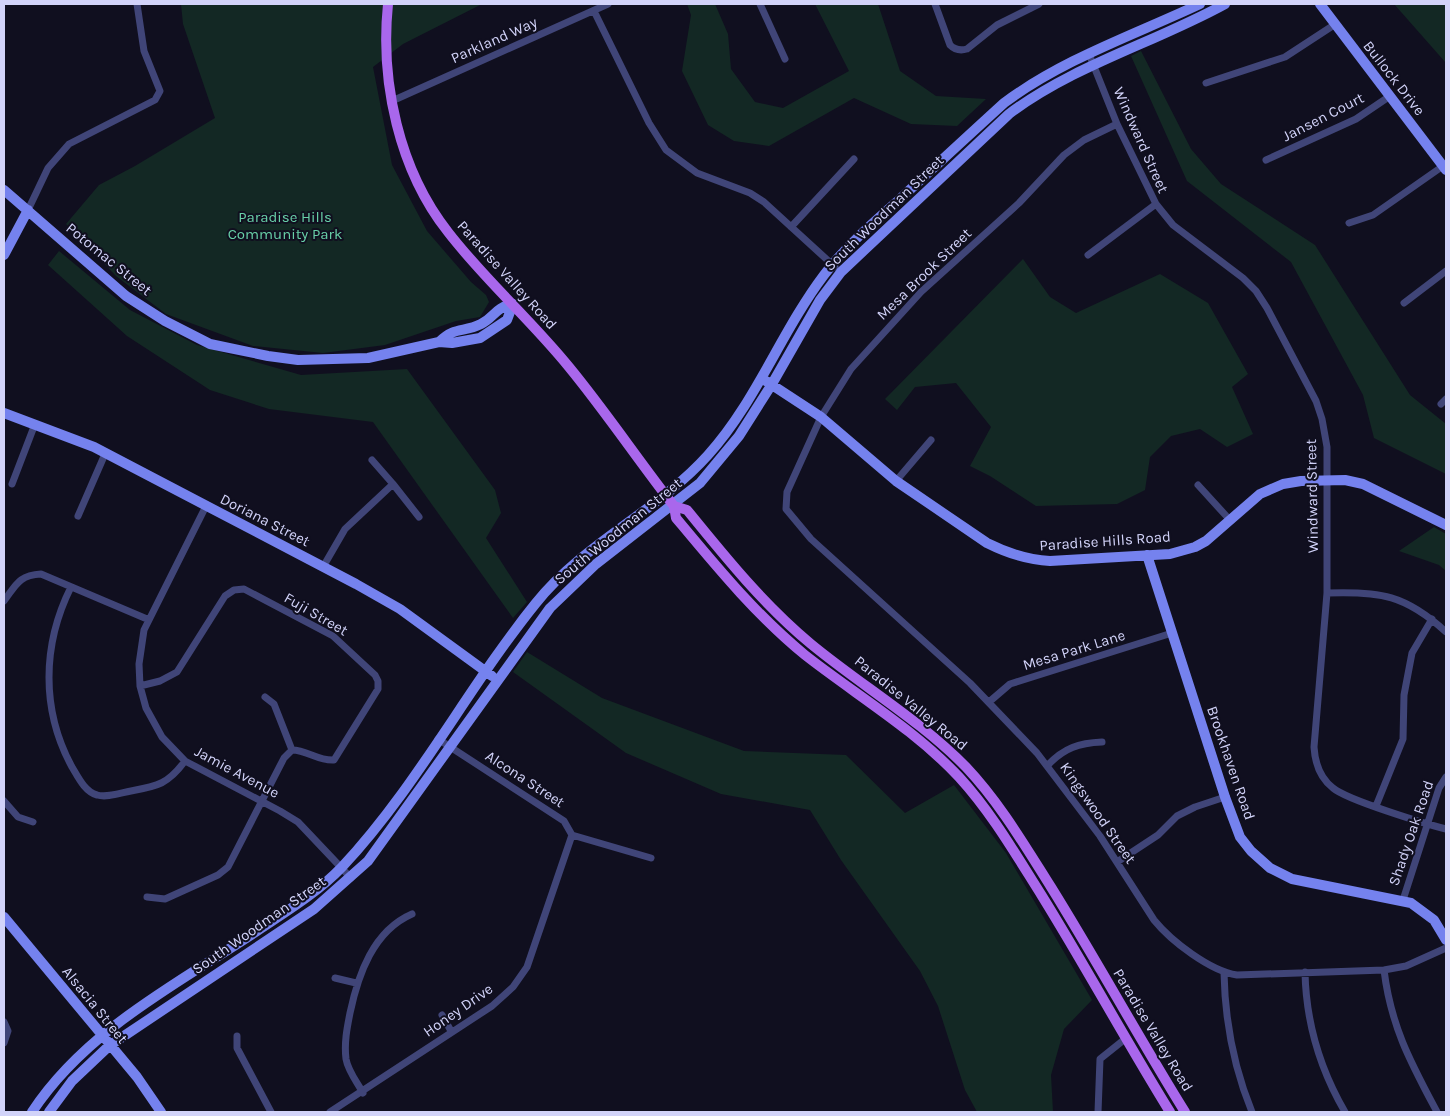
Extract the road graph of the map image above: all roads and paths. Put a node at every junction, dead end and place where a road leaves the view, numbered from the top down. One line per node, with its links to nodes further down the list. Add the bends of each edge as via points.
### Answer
1 (137, 4): 25 (street, via 144,51 160,91 155,100 69,144 48,168)
2 (388, 4): 18 (main road, Paradise Valley Road, via 386,39)
3 (608, 4): 11 (street, Parkland Way)
4 (760, 4): 14 (street)
5 (935, 4): 10 (street, via 950,45 954,50 962,51)
6 (1039, 4): 10 (street)
7 (1200, 4): 13 (main road, South Woodman Street)
8 (1226, 4): 15 (main road, South Woodman Street)
9 (1320, 4): 12 (main road, Bullock Drive)
10 (1021, 7)
11 (594, 11): 18 (street, Parkland Way); 27 (street, via 649,123 666,150 697,173 750,193)
12 (1334, 24): 16 (street, via 1285,57); 17 (main road, Bullock Drive)
13 (1089, 54): 15 (street, Windward Street); 30 (main road, South Woodman Street, via 1044,76 1004,103)
14 (784, 59)
15 (1094, 64): 19 (street, Windward Street); 32 (main road, South Woodman Street, via 1051,86 1009,114)
16 (1206, 83)
17 (1390, 96): 21 (street, Jansen Court, via 1356,119); 22 (main road, Bullock Drive)
18 (392, 101): 34 (main road, Paradise Valley Road, via 409,160 446,231)
19 (1117, 124): 24 (street, Windward Street); 39 (street, Mesa Brook Street, via 1084,140 1064,155 1019,203 921,292 850,369)
20 (854, 159): 27 (street)
21 (1266, 160)
22 (1445, 168): 26 (street, via 1373,215)
23 (4, 190): 25 (main road, Potomac Street)
24 (1156, 204): 28 (street); 45 (street, Windward Street, via 1173,225 1243,278 1262,299 1319,410 1326,438)
25 (28, 210): 29 (main road); 35 (main road, Potomac Street, via 126,296 210,344 268,356 336,360 368,358)
26 (1349, 224)
27 (791, 227): 30 (street)
28 (1088, 255)
29 (4, 256)
30 (833, 264): 32 (street); 36 (main road, South Woodman Street, via 812,292)
31 (1446, 271): 33 (street)
32 (841, 272): 37 (main road, South Woodman Street, via 820,300)
33 (1404, 303)
34 (513, 304): 35 (main road, Potomac Street, via 500,306 480,324 449,332); 35 (main road, Potomac Street, via 507,320 480,338 452,344); 49 (main road, Paradise Valley Road, via 569,366)
35 (438, 342)
36 (761, 377): 37 (main road, Paradise Hills Road); 49 (main road, South Woodman Street, via 711,452)
37 (772, 384): 39 (main road, Paradise Hills Road); 51 (main road, South Woodman Street, via 718,464)
38 (4, 413): 40 (main road, Doriana Street)
39 (821, 418): 44 (main road, Paradise Hills Road); 52 (street, Mesa Brook Street, via 787,492)
40 (34, 424): 42 (main road, Doriana Street); 46 (street)
41 (931, 440): 44 (street)
42 (105, 454): 50 (main road, Doriana Street); 53 (street)
43 (372, 460): 47 (street)
44 (896, 481): 57 (main road, Paradise Hills Road, via 987,543 1032,560 1050,562)
45 (1326, 481): 55 (main road, Paradise Hills Road, via 1302,481 1275,487); 56 (main road, Paradise Hills Road, via 1346,480 1363,484); 60 (street, Windward Street)
46 (12, 484)
47 (393, 484): 54 (street); 58 (street, via 346,529)
48 (1198, 485): 55 (street)
49 (665, 494): 51 (main road, Paradise Valley Road); 66 (main road, South Woodman Street, via 560,577 537,601)
50 (206, 506): 58 (main road, Doriana Street); 63 (street, Jamie Avenue)
51 (674, 506): 67 (main road, South Woodman Street, via 572,585 538,622); 106 (main road, Paradise Valley Road, via 676,518 739,593 773,627 914,737 958,776 981,803 1067,937); 117 (main road, Paradise Valley Road, via 687,510 748,585 782,618 915,722 966,767 991,796 1077,930)
52 (786, 509): 70 (street, Kingswood Street, via 810,539)
53 (78, 516)
54 (419, 517)
55 (1229, 520): 57 (main road, Paradise Hills Road, via 1195,547 1170,554)
56 (1446, 525)
57 (1148, 555): 65 (main road, Brookhaven Road)
58 (323, 567): 66 (main road, Doriana Street, via 400,609)
59 (71, 588): 61 (street, via 41,574 29,575 20,580); 63 (street); 75 (street, via 56,623 48,679 56,732 78,778 89,792 104,796 159,785 172,777)
60 (1327, 593): 62 (street, via 1363,592 1390,596); 81 (street, Windward Street, via 1314,747 1316,763 1324,780 1334,790)
61 (4, 601)
62 (1432, 619): 64 (street); 81 (street, via 1412,654 1404,695 1403,739)
63 (148, 620): 68 (street, Jamie Avenue, via 139,652)
64 (1446, 632)
65 (1172, 633): 70 (street, Mesa Park Lane, via 1010,684); 78 (main road, Brookhaven Road)
66 (487, 672): 67 (main road, Doriana Street); 71 (main road, South Woodman Street)
67 (498, 679): 73 (main road, South Woodman Street)
68 (140, 686): 74 (street, Fuji Street, via 169,678 177,672 225,596 234,590 244,589 333,636 378,681 378,690 334,760 322,761 300,750); 75 (street, Jamie Avenue, via 156,728)
69 (265, 696): 74 (street, via 274,704)
70 (989, 702): 76 (street, Kingswood Street)
71 (438, 739): 73 (street, Alcona Street); 88 (main road, South Woodman Street, via 385,815)
72 (1102, 742): 76 (street, via 1070,747)
73 (451, 747): 85 (street, Alcona Street, via 564,821); 89 (main road, South Woodman Street, via 382,842)
74 (292, 750): 79 (street, via 284,758)
75 (185, 761): 79 (street, Jamie Avenue)
76 (1048, 765): 87 (street, Kingswood Street)
77 (1446, 777): 83 (street, Shady Oak Road)
78 (1225, 797): 87 (street, via 1195,806 1177,816 1158,835); 91 (main road, Brookhaven Road, via 1245,844 1277,872 1292,879)
79 (261, 800): 88 (street, Jamie Avenue, via 298,822); 90 (street, via 228,867 218,875 165,899)
80 (4, 801): 82 (street, via 18,816)
81 (1376, 806): 83 (street, Windward Street)
82 (33, 822)
83 (1427, 823): 84 (street, Windward Street); 91 (street, Shady Oak Road)
84 (1446, 829)
85 (572, 835): 86 (street); 103 (street, Honey Drive, via 526,966 513,986 492,1006)
86 (651, 858)
87 (1117, 862): 98 (street, Kingswood Street, via 1164,933)
88 (341, 868): 89 (street, Jamie Avenue); 104 (main road, South Woodman Street, via 303,900)
89 (351, 878): 108 (main road, South Woodman Street, via 314,909)
90 (147, 897)
91 (1403, 900): 94 (main road, Brookhaven Road, via 1434,920)
92 (412, 914): 100 (street, via 401,919 374,946)
93 (4, 917): 104 (main road, Alsacia Street)
94 (1446, 940)
95 (1446, 948): 96 (street, via 1406,966)
96 (1384, 970): 97 (street); 120 (street, via 1396,1029)
97 (1305, 972): 98 (street); 119 (street, via 1312,1035)
98 (1224, 973): 118 (street, via 1229,1034)
99 (335, 978): 100 (street)
100 (356, 983): 109 (street, via 345,1038 346,1060)
101 (442, 1015): 103 (street)
102 (4, 1022): 107 (street, via 8,1031)
103 (451, 1031): 109 (street, Honey Drive)
104 (101, 1036): 108 (main road, Alsacia Street); 110 (main road, South Woodman Street, via 67,1067)
105 (237, 1036): 113 (street, via 237,1048)
106 (1125, 1039): 115 (street, via 1100,1059); 116 (main road, Paradise Valley Road)
107 (4, 1043)
108 (110, 1046): 111 (main road, South Woodman Street, via 72,1081); 112 (main road, Alsacia Street, via 142,1083)
109 (363, 1093): 114 (street, Honey Drive)
110 (32, 1112)
111 (49, 1112)
112 (161, 1112)
113 (271, 1112)
114 (330, 1112)
115 (1098, 1112)
116 (1170, 1112)
117 (1185, 1112)
118 (1252, 1112)
119 (1345, 1112)
120 (1437, 1112)

